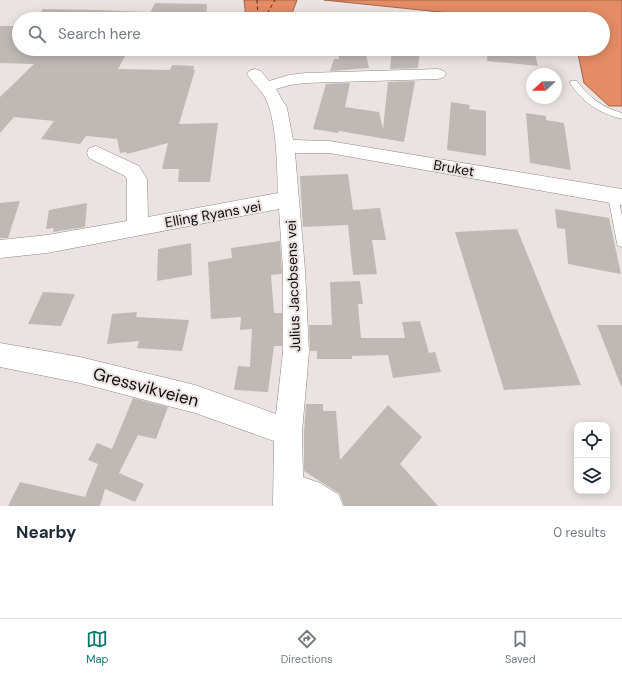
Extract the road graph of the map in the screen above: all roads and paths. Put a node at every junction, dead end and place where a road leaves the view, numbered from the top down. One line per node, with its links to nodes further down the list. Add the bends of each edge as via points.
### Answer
1 (255, 74): 4 (street, Julius Jacobsens vei)
2 (438, 74): 4 (street, via 305,78)
3 (574, 83): 5 (lane, via 593,103)
4 (265, 87): 6 (street, Julius Jacobsens vei, via 278,108)
5 (622, 116)
6 (285, 146): 8 (street, Bruket, via 329,147); 9 (street, Julius Jacobsens vei)
7 (96, 154): 10 (street, via 132,171 137,179)
8 (617, 196): 11 (lane)
9 (289, 199): 10 (street, Elling Ryans vei); 14 (street, Julius Jacobsens vei, via 296,352)
10 (138, 227): 12 (street, Elling Ryans vei, via 47,244)
11 (622, 243)
12 (0, 249)
13 (0, 355): 14 (street, Gressvikveien, via 80,370 195,399)
14 (288, 432): 15 (street, Julius Jacobsens vei)
15 (288, 498): 16 (street, via 309,494)
16 (328, 506)

